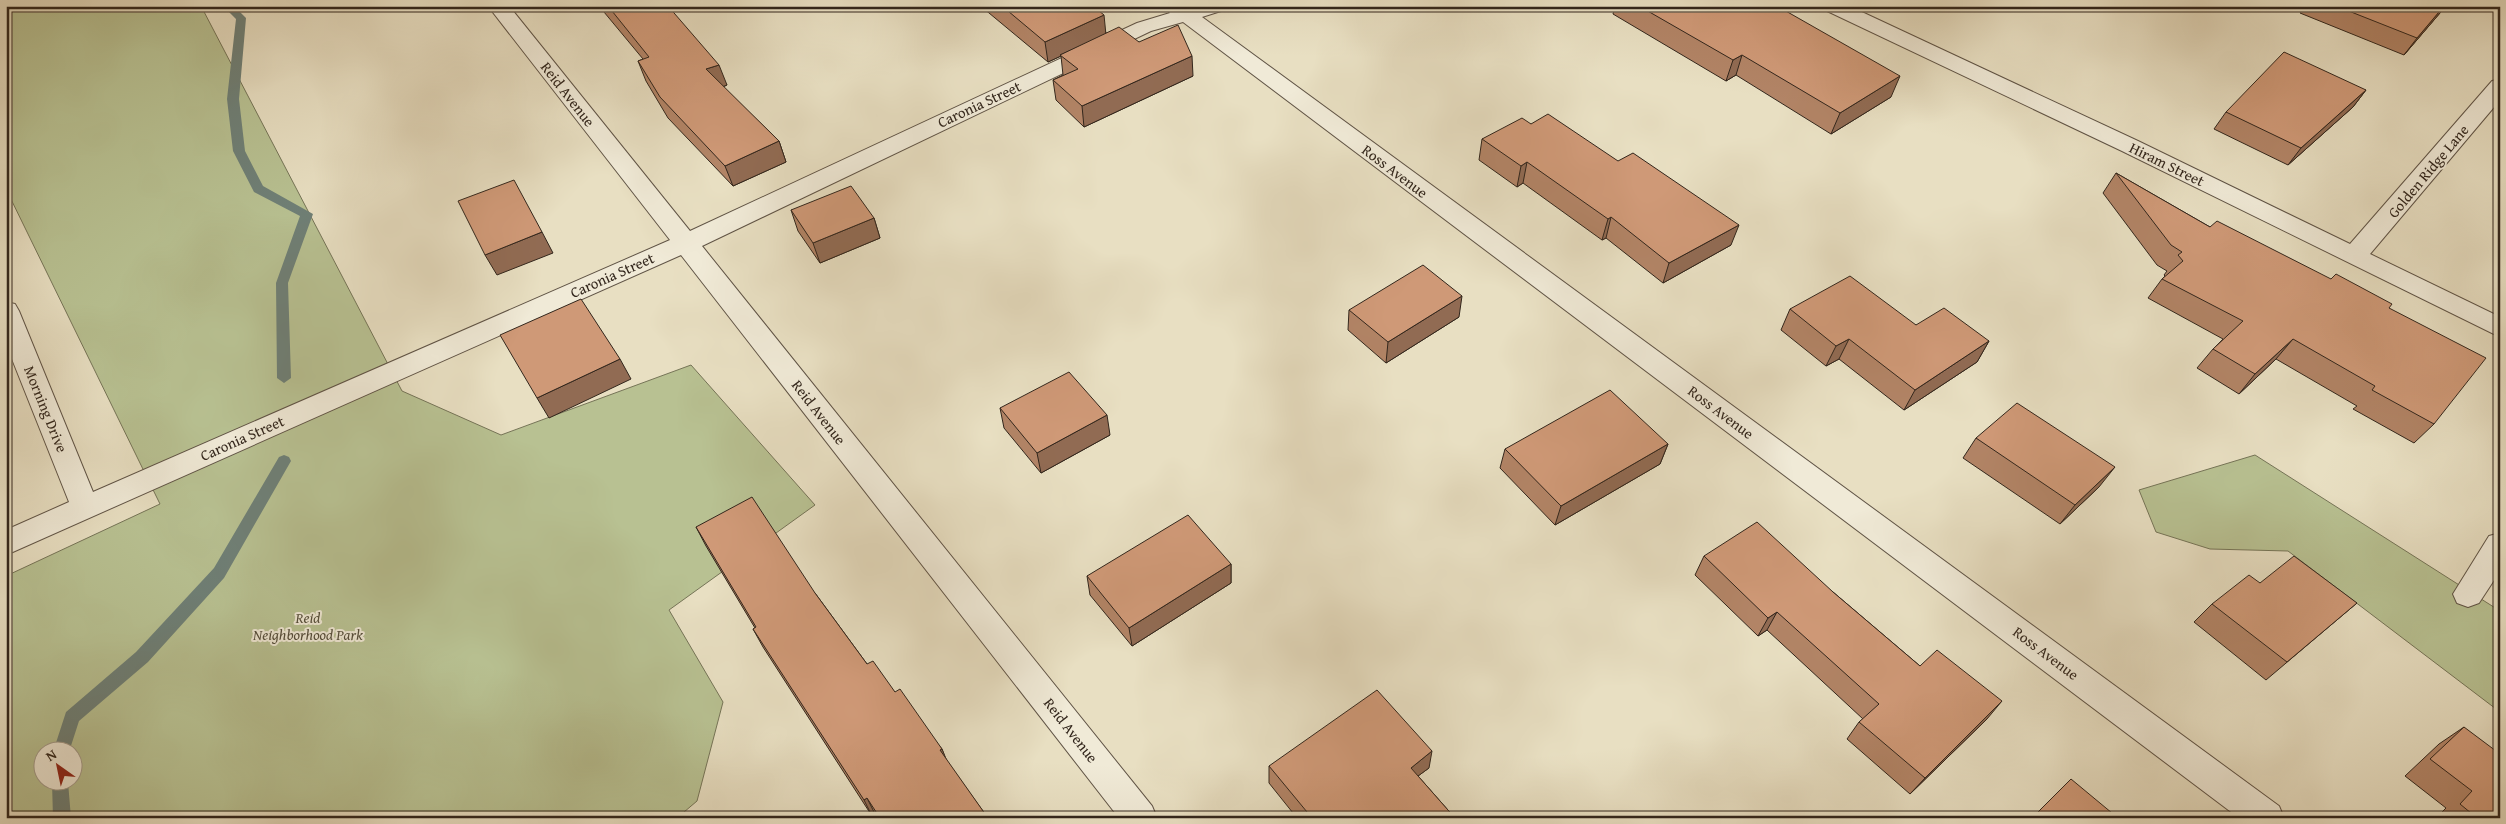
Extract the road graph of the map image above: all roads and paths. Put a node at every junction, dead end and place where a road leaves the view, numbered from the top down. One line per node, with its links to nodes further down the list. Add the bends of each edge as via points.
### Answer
1 (498, 6): 6 (street, Reid Avenue)
2 (1217, 6): 4 (street, Caronia Street)
3 (1832, 6): 7 (street, Hiram Street)
4 (1180, 11): 6 (street, Caronia Street); 15 (street, Ross Avenue)
5 (2500, 86): 7 (street, Golden Ridge Lane)
6 (686, 243): 10 (street, Caronia Street); 14 (street, Reid Avenue)
7 (2355, 255): 9 (street, Hiram Street)
8 (6, 311): 10 (street, Morning Drive)
9 (2500, 328)
10 (85, 507): 11 (street, Caronia Street)
11 (6, 543)
12 (2500, 545): 13 (street)
13 (2468, 594)
14 (1140, 818)
15 (2267, 818)

